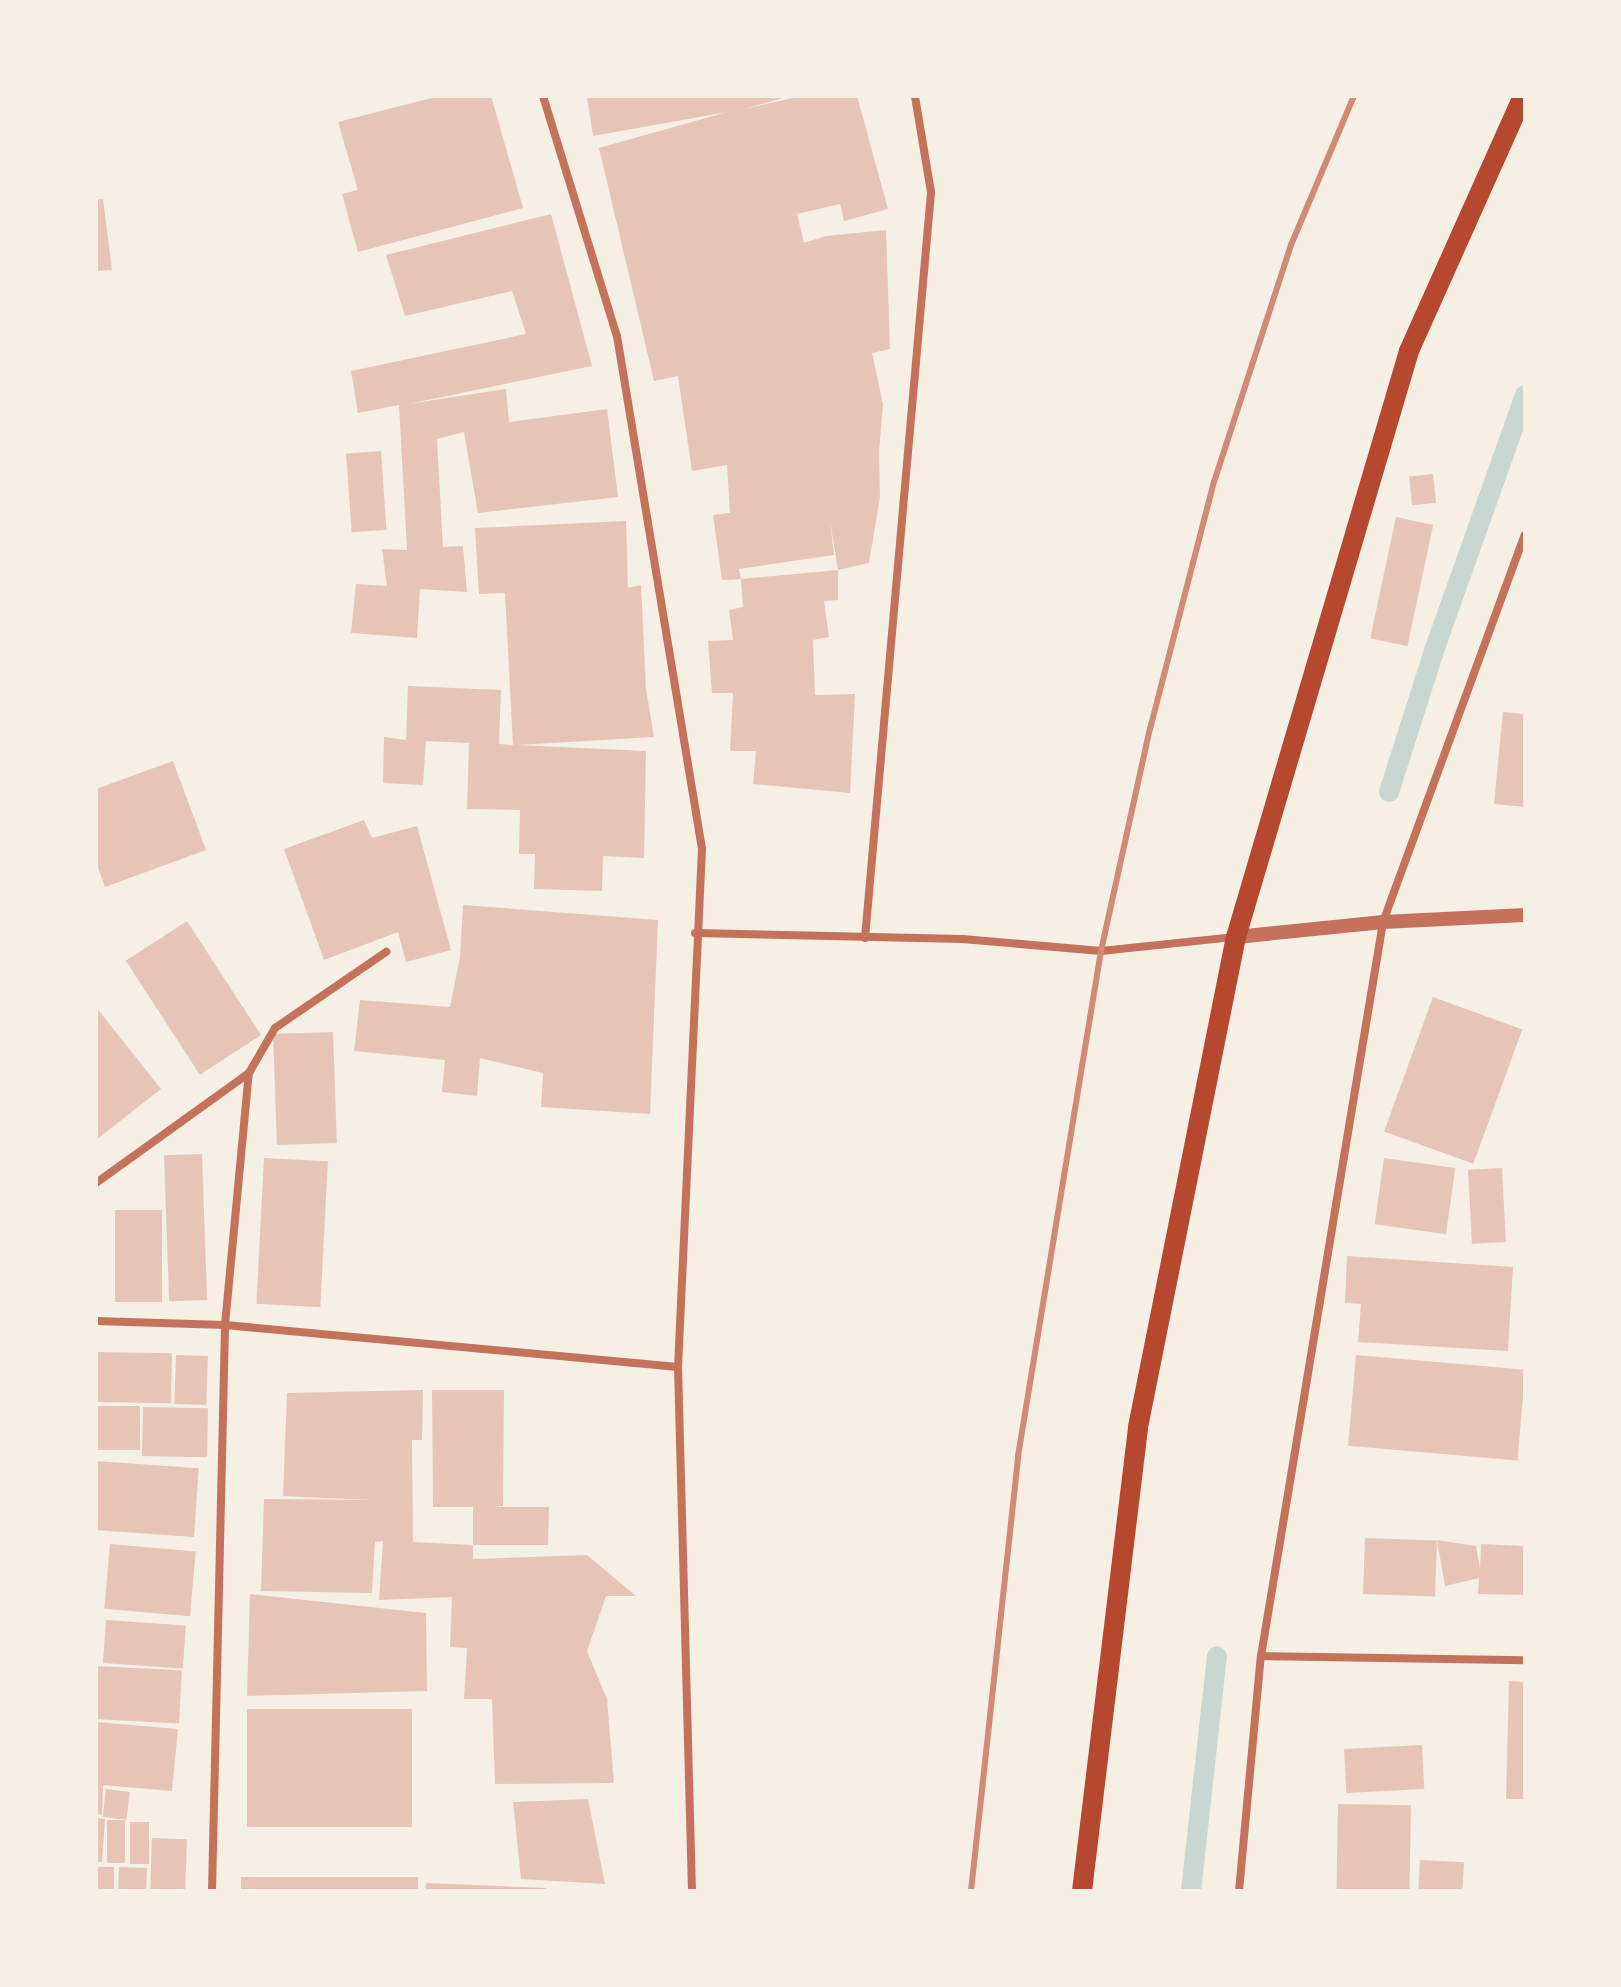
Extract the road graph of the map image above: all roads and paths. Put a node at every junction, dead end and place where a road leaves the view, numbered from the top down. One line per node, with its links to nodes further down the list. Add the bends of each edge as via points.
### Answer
1 (543, 96): 7 (street, via 617,336 702,849)
2 (915, 96): 9 (street, via 931,192)
3 (1523, 96): 8 (main road, via 1409,351)
4 (1525, 535): 6 (street)
5 (1525, 915): 6 (street)
6 (1383, 922): 8 (street); 16 (street)
7 (695, 933): 9 (street); 15 (street)
8 (1236, 937): 9 (street, via 1101,951 962,939); 20 (main road, via 1138,1427)
9 (865, 938)
10 (386, 952): 11 (street, via 275,1028)
11 (249, 1073): 12 (street); 14 (street)
12 (96, 1183)
13 (96, 1321): 14 (street)
14 (225, 1325): 15 (street); 18 (street)
15 (678, 1367): 19 (street)
16 (1261, 1656): 17 (street); 21 (street)
17 (1525, 1660)
18 (212, 1891)
19 (692, 1891)
20 (1082, 1891)
21 (1239, 1891)

